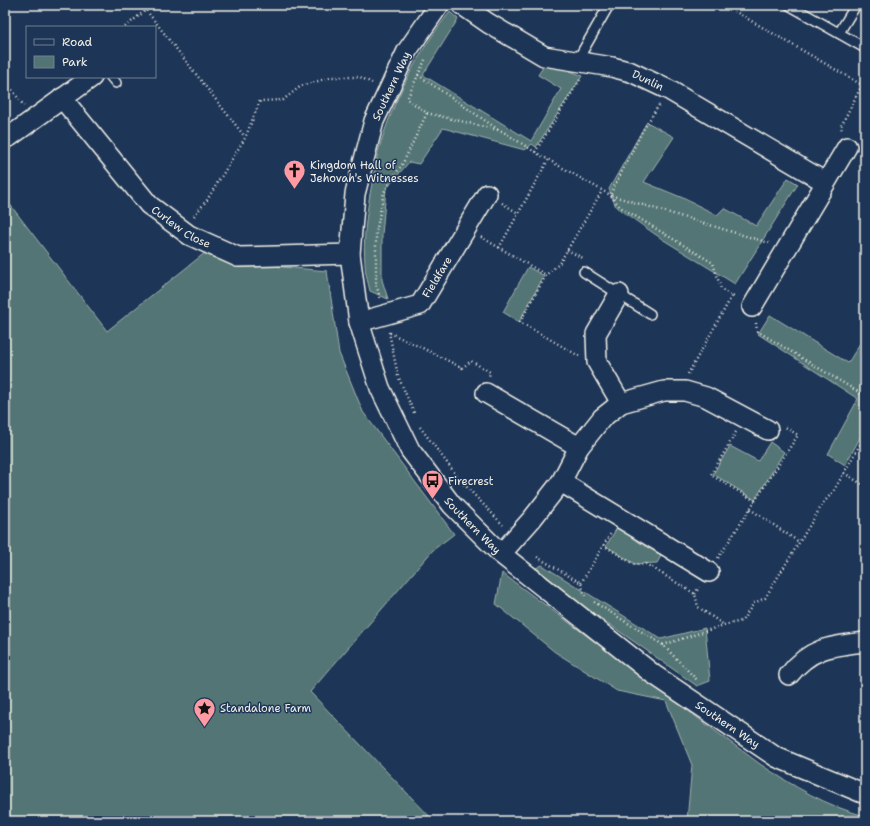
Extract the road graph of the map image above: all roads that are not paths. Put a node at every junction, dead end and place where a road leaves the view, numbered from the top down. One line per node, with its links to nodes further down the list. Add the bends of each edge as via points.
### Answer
1 (439, 5): 15 (street, Southern Way, via 407,51 374,121 355,194)
2 (462, 5): 8 (street, Dunlin, via 544,56)
3 (609, 5): 8 (lane)
4 (789, 5): 6 (lane)
5 (856, 5): 6 (lane)
6 (838, 33): 7 (lane)
7 (865, 48)
8 (583, 63): 13 (street, Dunlin, via 631,72 669,90)
9 (91, 78): 10 (street)
10 (62, 98): 11 (street); 15 (street, Curlew Close, via 150,205 189,235 238,257)
11 (7, 135)
12 (847, 147): 13 (street)
13 (825, 182): 18 (street)
14 (487, 194): 20 (street, Fieldfare, via 420,305)
15 (350, 254): 20 (street, Southern Way)
16 (584, 272): 17 (lane)
17 (619, 294): 19 (lane); 22 (street, via 596,334 596,362)
18 (752, 307)
19 (650, 314)
20 (359, 322): 26 (street, Southern Way, via 380,388 410,450 452,505)
21 (486, 393): 24 (street)
22 (621, 402): 23 (street, via 664,391 685,391 706,397); 24 (street, via 602,418)
23 (768, 430)
24 (579, 447): 25 (street)
25 (561, 482): 26 (street); 27 (street)
26 (501, 554): 30 (street, Southern Way, via 653,674 776,757)
27 (709, 572)
28 (865, 642): 29 (street, via 819,650 804,659)
29 (788, 675)
30 (865, 794)

